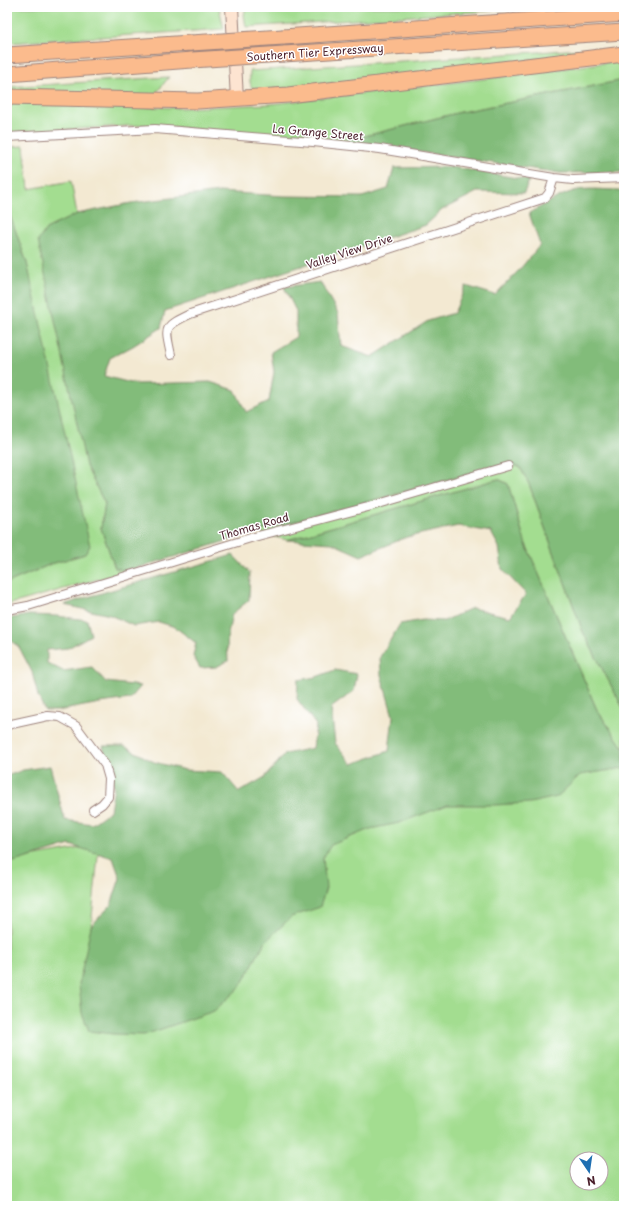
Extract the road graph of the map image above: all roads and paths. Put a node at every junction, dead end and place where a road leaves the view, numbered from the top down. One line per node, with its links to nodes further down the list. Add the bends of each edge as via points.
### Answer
1 (232, 7): 8 (street)
2 (624, 14): 5 (highway, Southern Tier Expressway, bridge)
3 (624, 32): 6 (highway, Southern Tier Expressway, bridge)
4 (624, 54): 8 (highway)
5 (7, 55)
6 (7, 74)
7 (7, 97): 8 (highway, via 198,101)
8 (237, 99)
9 (7, 137): 10 (street, La Grange Street, via 155,129 380,149)
10 (554, 178): 11 (street, La Grange Street); 12 (street, Valley View Drive, via 545,198 190,314 174,322 167,330)
11 (624, 178)
12 (171, 355)
13 (508, 466): 14 (street, Thomas Road, via 254,537 36,604)
14 (7, 610)
15 (7, 725): 16 (street, via 48,716 60,717 76,726 105,765 109,779 108,797)
16 (92, 810)

